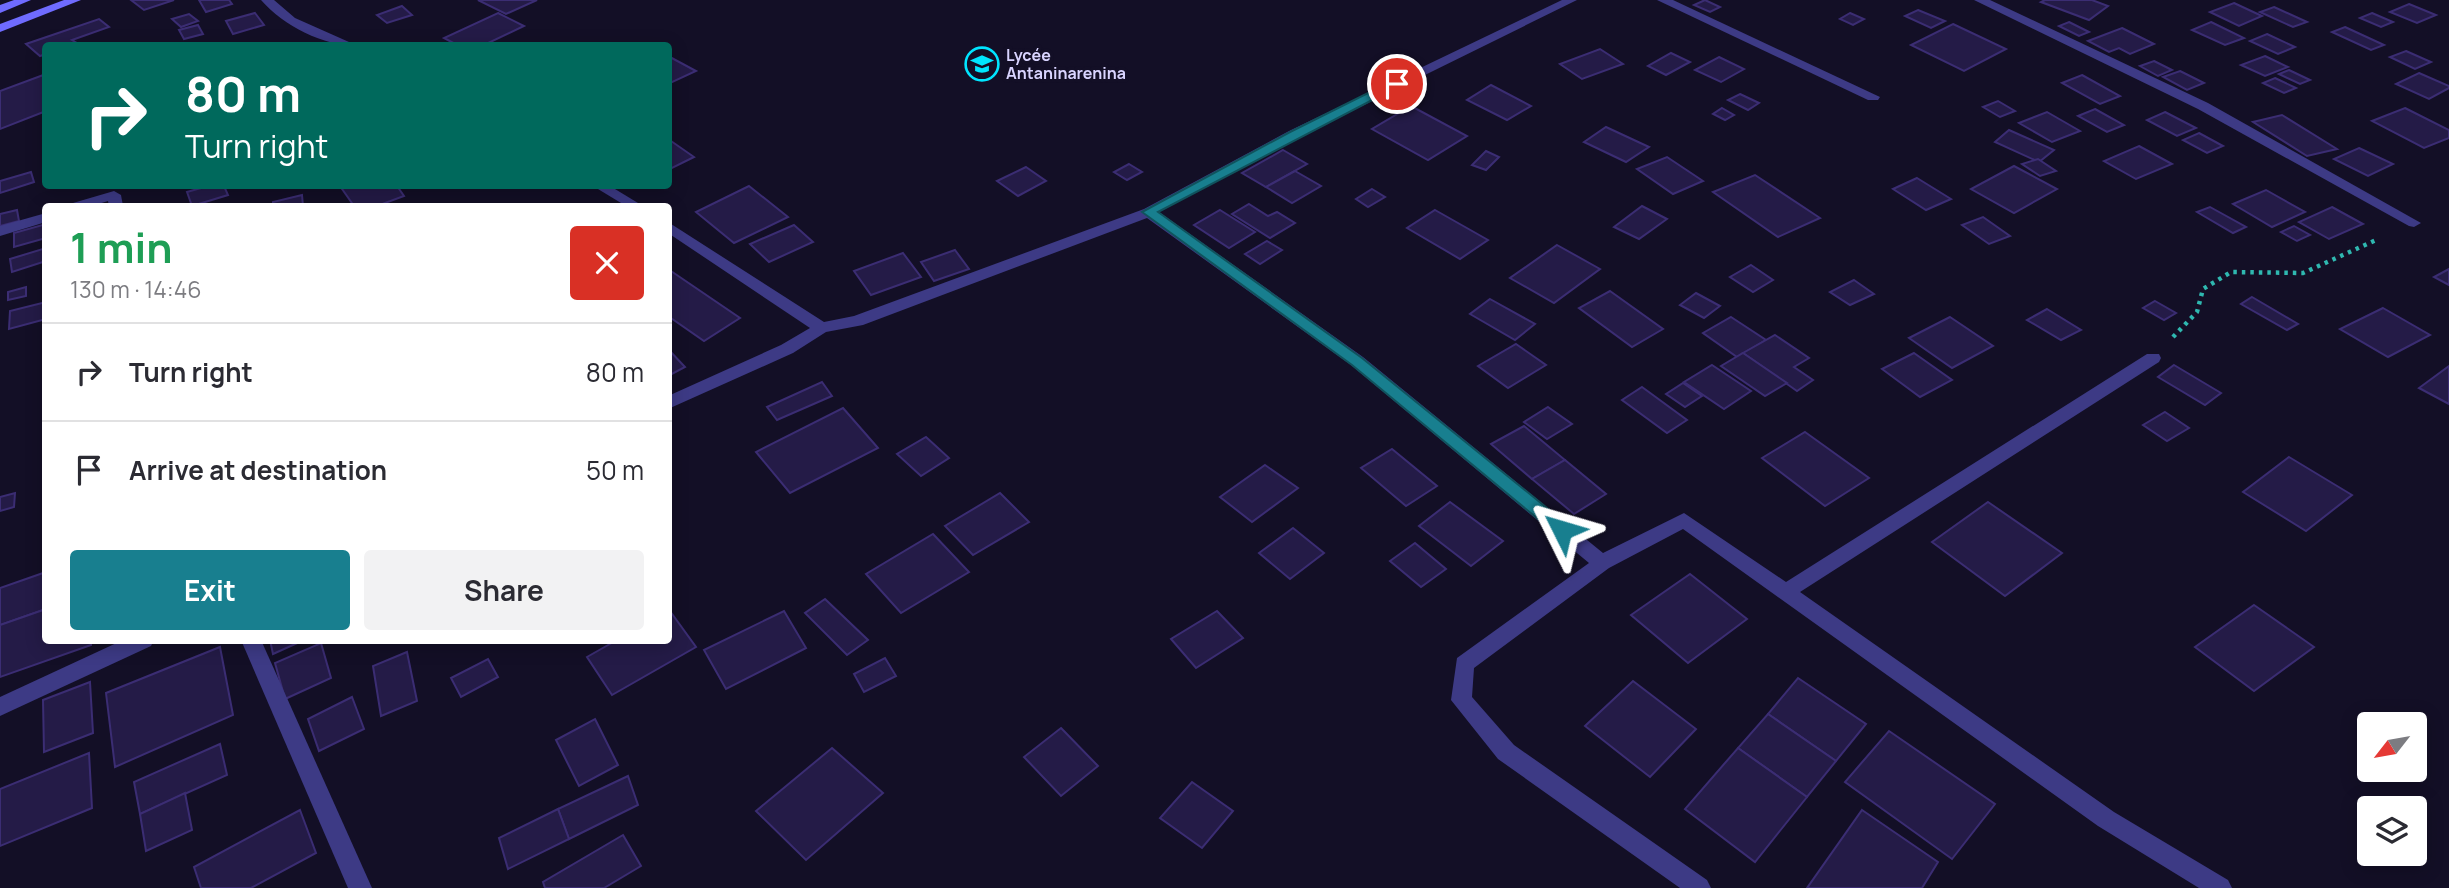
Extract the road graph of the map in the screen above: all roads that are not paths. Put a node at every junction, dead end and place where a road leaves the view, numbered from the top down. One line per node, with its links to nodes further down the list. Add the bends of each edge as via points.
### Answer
1 (25, 0): 7 (street)
2 (75, 0): 8 (street)
3 (267, 0): 9 (street, via 290,21)
4 (1571, 0): 15 (street, via 1294,134)
5 (1663, 0): 10 (street)
6 (1980, 0): 17 (street, via 2203,106)
7 (0, 9)
8 (0, 28)
9 (342, 42)
10 (1873, 97)
11 (605, 189): 14 (street)
12 (88, 203): 13 (street, via 114,195)
13 (115, 203)
14 (631, 203)
15 (1149, 212): 20 (street, via 857,321); 23 (street, via 1357,361)
16 (42, 218): 19 (street)
17 (2414, 223)
18 (672, 229): 20 (street)
19 (0, 231)
20 (821, 328): 22 (street, via 788,349)
21 (2153, 358): 24 (street)
22 (672, 401)
23 (1602, 563): 24 (street, via 1684,520); 29 (street, via 1464,664 1461,700 1506,752)
24 (1785, 592): 30 (street, via 2106,819)
25 (253, 644): 28 (street)
26 (117, 646): 27 (street)
27 (0, 708)
28 (360, 888)
29 (1699, 888)
30 (2220, 888)

